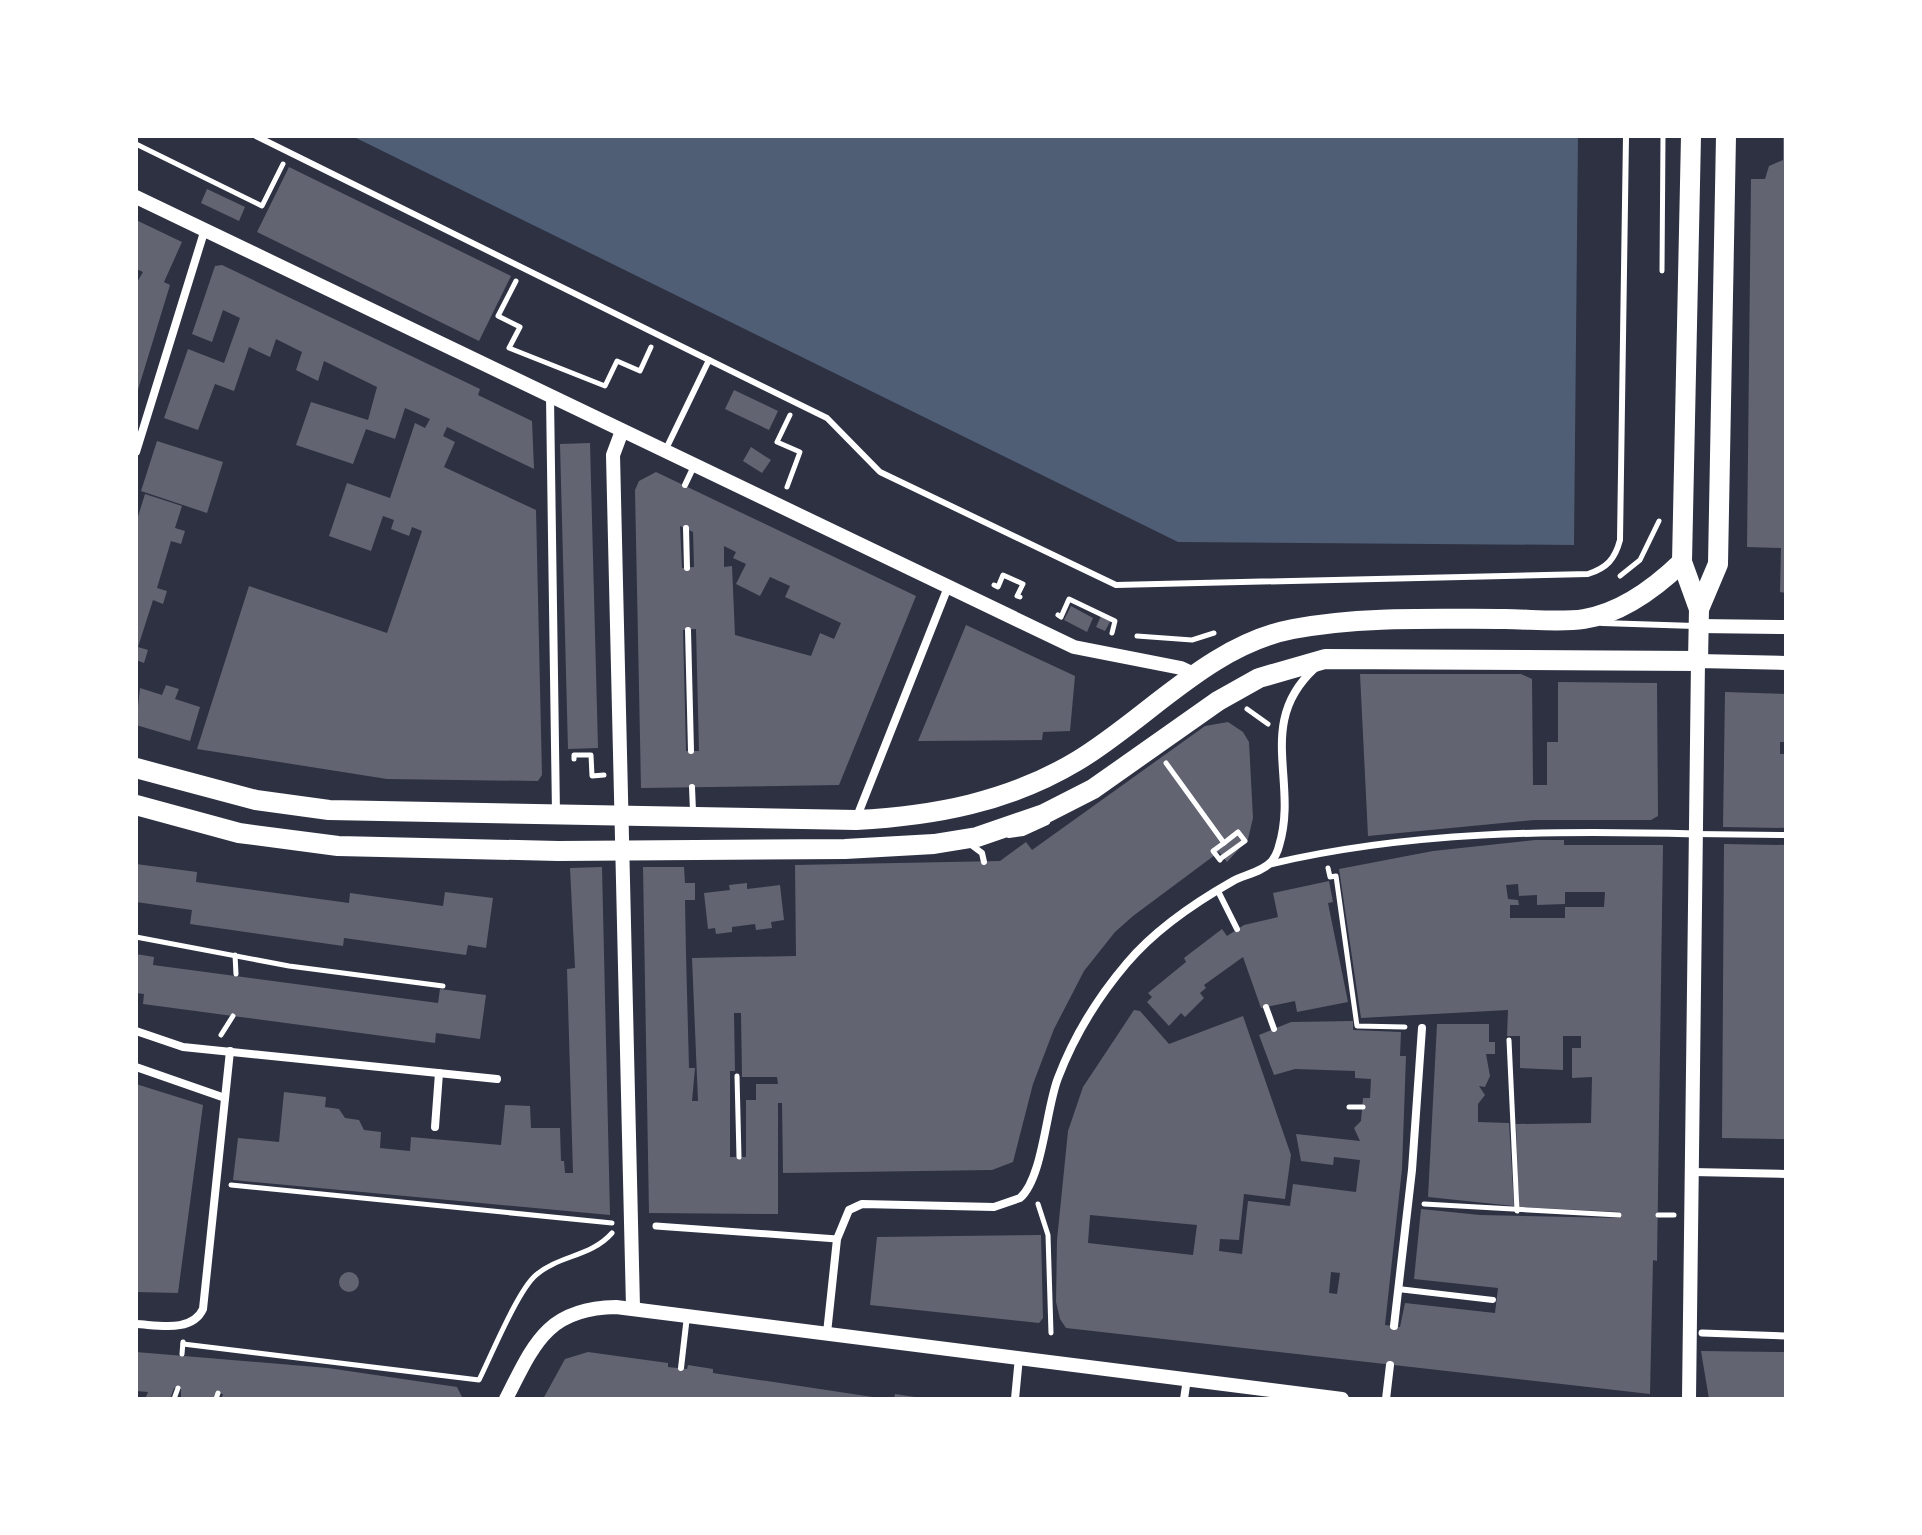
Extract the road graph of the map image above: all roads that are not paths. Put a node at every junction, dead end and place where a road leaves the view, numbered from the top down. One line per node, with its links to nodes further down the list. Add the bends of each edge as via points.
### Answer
1 (256, 136): 7 (lane)
2 (1626, 136): 7 (lane, via 1620,540 1615,557 1588,574 1116,585 880,472 827,418)
3 (1691, 136): 15 (main road)
4 (1726, 136): 18 (main road, via 1719,553)
5 (136, 197): 6 (street)
6 (205, 229): 8 (street); 11 (street)
7 (709, 360): 10 (lane)
8 (550, 397): 9 (street); 30 (street)
9 (622, 431): 10 (street); 56 (street, via 613,455)
10 (665, 451): 12 (street)
11 (136, 452)
12 (694, 466): 13 (lane); 17 (street)
13 (685, 485)
14 (686, 528): 16 (lane)
15 (1682, 562): 18 (main road); 19 (main road, via 1637,598)
16 (687, 568)
17 (948, 587): 25 (street, via 1074,647); 32 (street)
18 (1698, 617): 19 (lane, via 1618,625); 20 (street); 23 (main road)
19 (1583, 619): 25 (main road, via 1377,621 1293,629 1253,641)
20 (1786, 627)
21 (688, 630): 26 (lane)
22 (1325, 659): 23 (main road); 35 (main road, via 1259,678 1071,801 995,833); 37 (street, via 1294,693 1282,718 1283,817)
23 (1698, 661): 24 (street); 33 (street)
24 (1786, 663)
25 (1196, 675): 32 (main road, via 1077,761 1037,782 974,806)
26 (691, 751)
27 (136, 768): 30 (main road, via 256,800 329,810)
28 (692, 787): 31 (lane)
29 (136, 805): 35 (main road, via 250,835 338,846 845,849)
30 (556, 815): 31 (main road)
31 (693, 816): 32 (main road)
32 (856, 820)
33 (1696, 834): 34 (lane); 37 (street, via 1528,831 1323,851); 50 (street)
34 (1786, 835)
35 (961, 840): 36 (lane, via 982,853)
36 (984, 862)
37 (1270, 864): 38 (street)
38 (1218, 891): 39 (lane); 53 (street, via 1129,961 1086,1018 1055,1087 1026,1193 1005,1206 862,1204 845,1215)
39 (1237, 929)
40 (1266, 1007): 42 (lane)
41 (1422, 1028): 54 (street)
42 (1274, 1029)
43 (136, 1031): 44 (street, via 183,1047)
44 (230, 1051): 46 (street); 48 (street)
45 (136, 1067): 48 (street)
46 (439, 1073): 47 (street); 49 (street)
47 (497, 1079)
48 (225, 1098): 58 (street, via 203,1309 184,1325)
49 (435, 1127)
50 (1692, 1172): 51 (street); 72 (street)
51 (1786, 1174)
52 (656, 1226): 53 (street)
53 (837, 1239): 60 (street)
54 (1398, 1289): 55 (lane); 59 (street)
55 (1493, 1300)
56 (633, 1307): 57 (street); 67 (street, via 592,1308 558,1321 534,1346)
57 (687, 1315): 60 (street); 65 (lane)
58 (136, 1324)
59 (1394, 1326)
60 (827, 1333): 63 (street)
61 (1702, 1333): 62 (street)
62 (1786, 1336)
63 (1019, 1357): 66 (street); 68 (street)
64 (1390, 1365): 71 (street)
65 (681, 1368)
66 (1187, 1379): 69 (street); 70 (street)
67 (508, 1396)
68 (1015, 1399)
69 (1184, 1399)
70 (1342, 1399)
71 (1386, 1399)
72 (1689, 1399)

